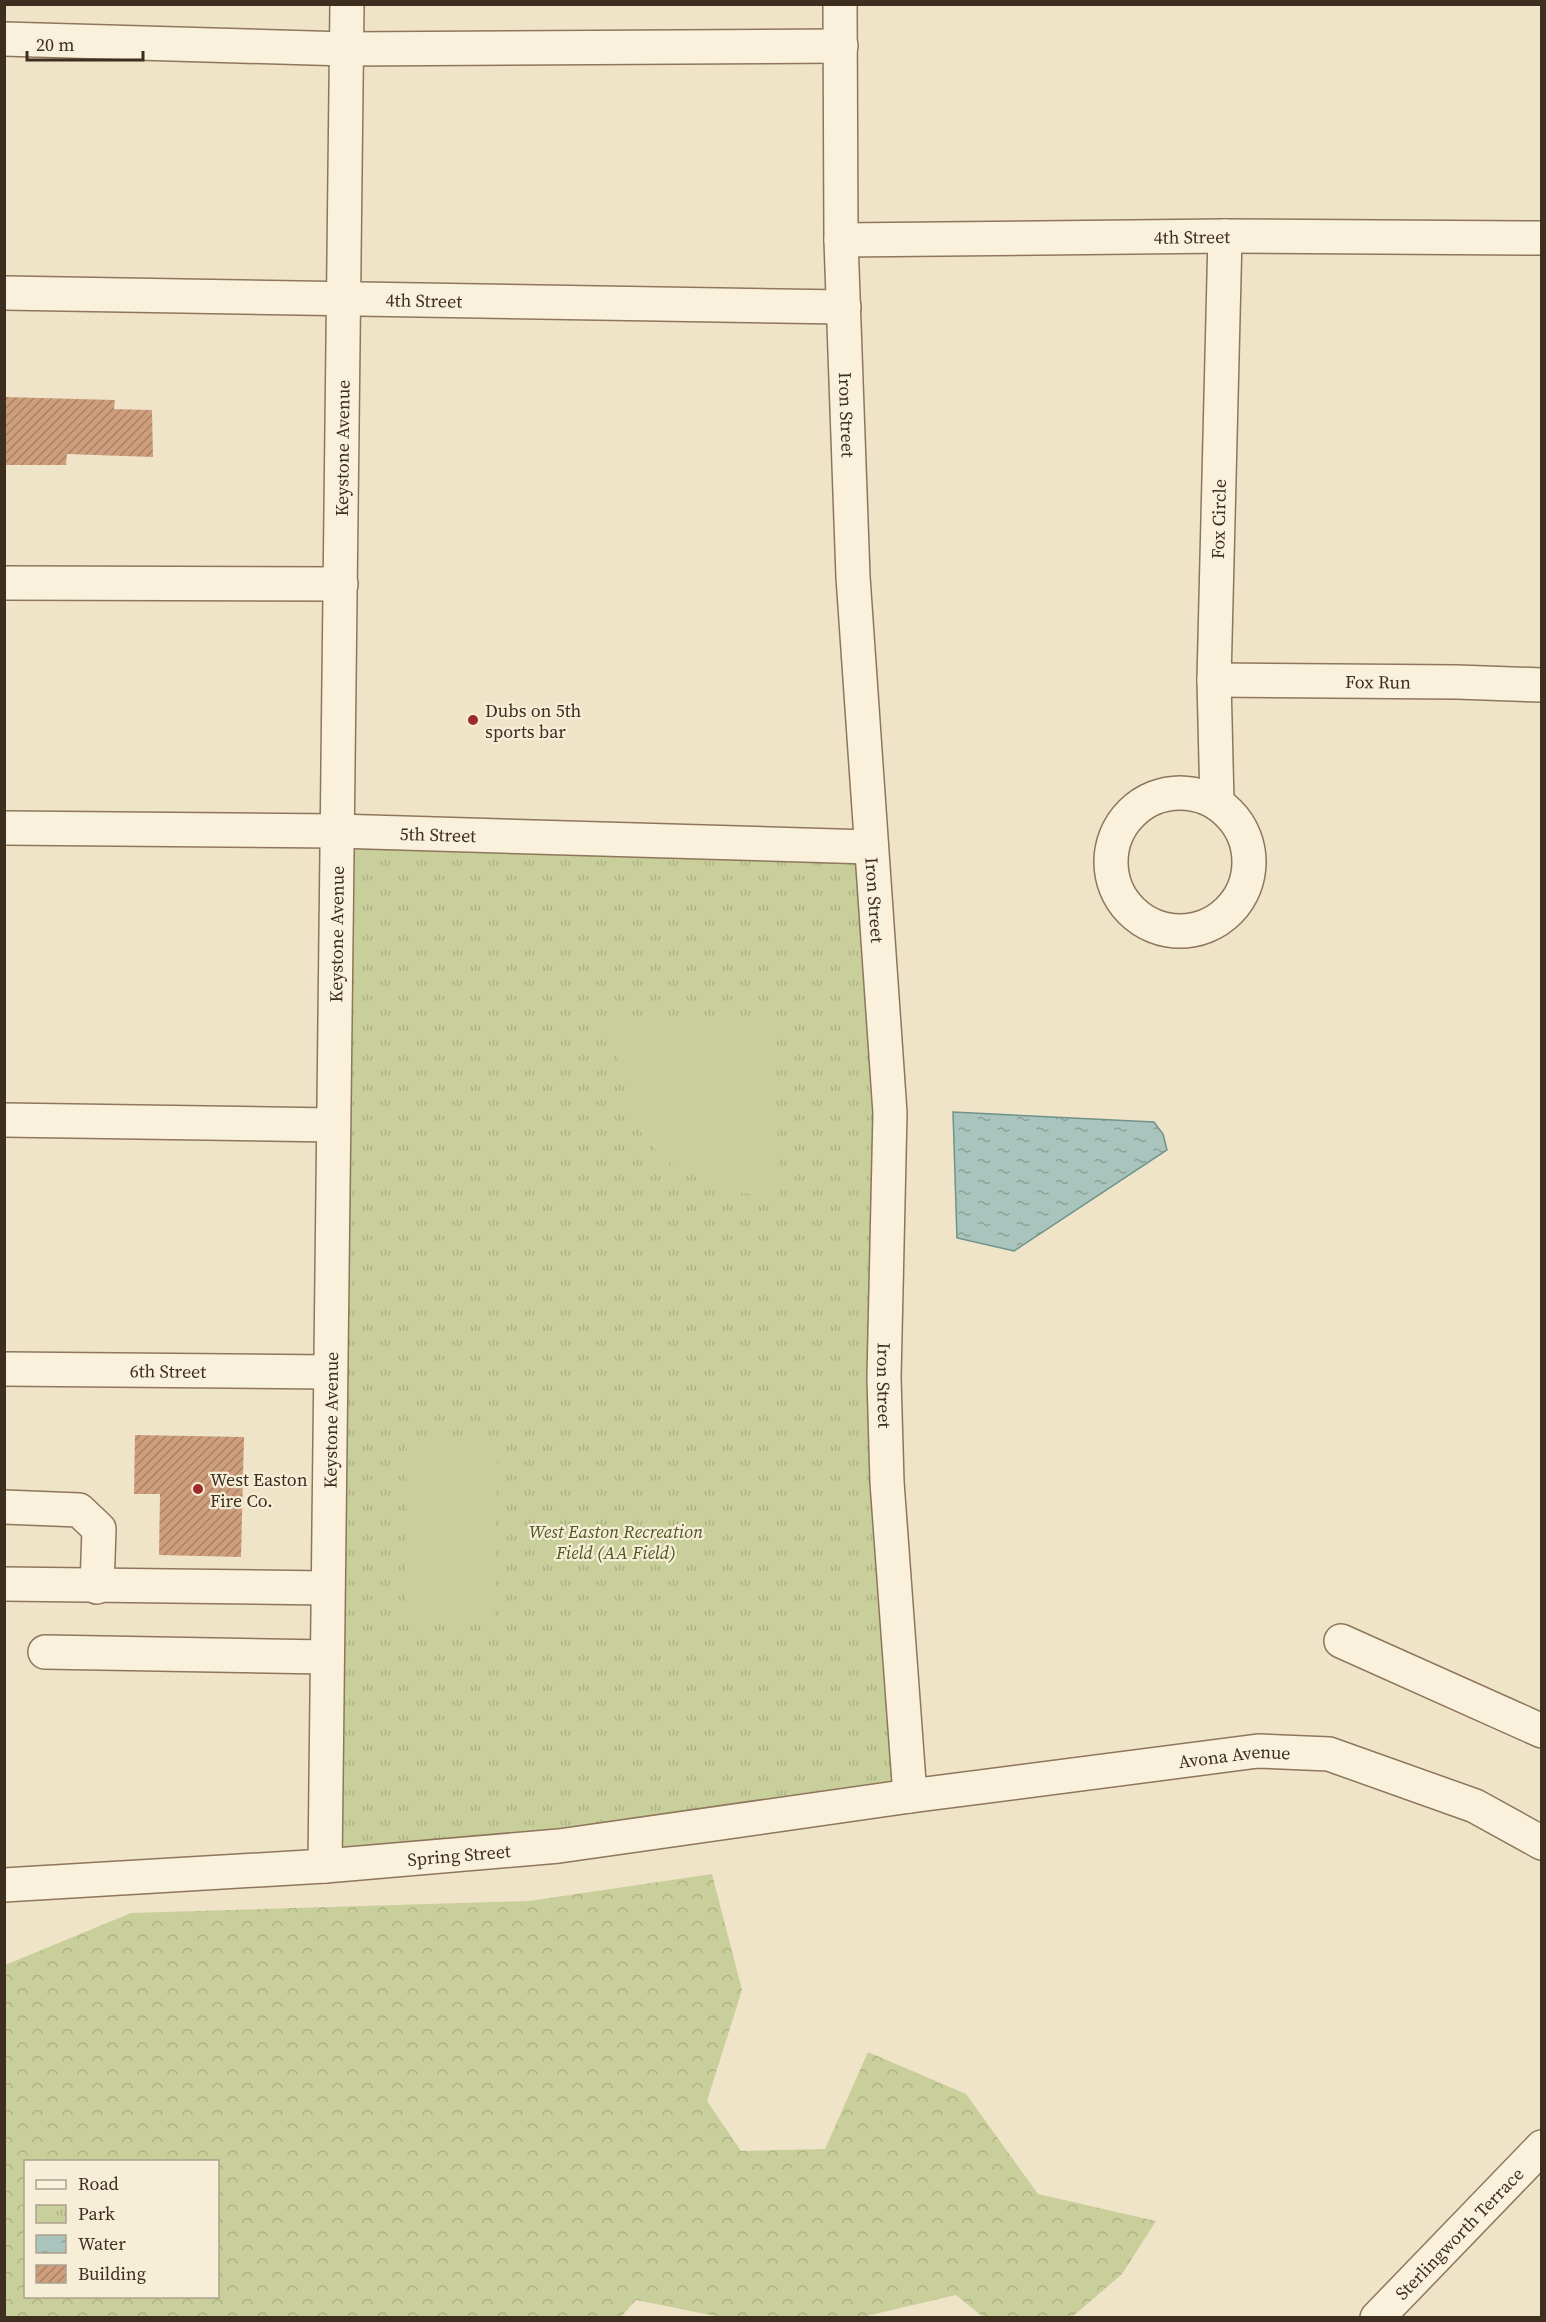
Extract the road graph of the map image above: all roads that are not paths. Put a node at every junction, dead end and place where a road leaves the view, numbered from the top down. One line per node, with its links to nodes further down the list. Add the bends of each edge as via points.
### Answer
1 (347, 4): 5 (street, Keystone Avenue)
2 (840, 4): 4 (street, Iron Street)
3 (4, 39): 5 (street)
4 (841, 46): 5 (street); 8 (street, Iron Street)
5 (346, 49): 10 (street, Keystone Avenue)
6 (1225, 236): 7 (street, 4th Street); 8 (street, 4th Street); 14 (street, Fox Circle)
7 (1542, 238)
8 (841, 240): 11 (street, Iron Street)
9 (4, 293): 10 (street, 4th Street)
10 (343, 297): 11 (street, 4th Street); 13 (street, Keystone Avenue)
11 (844, 307): 19 (street, Iron Street, via 853,577)
12 (4, 583): 13 (street)
13 (341, 584): 18 (street, Keystone Avenue)
14 (1214, 680): 15 (street, Fox Run); 16 (street, Fox Circle)
15 (1542, 685)
16 (1217, 803): 16 (street, via 1235,819 1246,840 1250,863 1246,886 1233,907 1215,922 1193,930 1169,930 1146,922 1129,908 1117,890 1112,869 1113,847 1120,827 1153,798 1174,793 1196,794)
17 (4, 828): 18 (street, 5th Street)
18 (337, 831): 19 (street, 5th Street); 21 (street, Keystone Avenue)
19 (870, 847): 32 (street, Iron Street, via 890,1113 884,1378 887,1482)
20 (4, 1120): 21 (street)
21 (333, 1125): 23 (street, Keystone Avenue)
22 (4, 1369): 23 (street, 6th Street)
23 (329, 1372): 27 (street, Keystone Avenue)
24 (4, 1507): 26 (street, via 79,1510 99,1529)
25 (4, 1584): 26 (street)
26 (97, 1587): 27 (street)
27 (327, 1588): 30 (street, Keystone Avenue)
28 (1341, 1641): 31 (street)
29 (45, 1652): 30 (street)
30 (326, 1657): 34 (street, Keystone Avenue)
31 (1542, 1731)
32 (910, 1796): 33 (street, Avona Avenue, via 1247,1752 1329,1754 1475,1806); 34 (street, Spring Street, via 559,1846)
33 (1542, 1843)
34 (325, 1866): 35 (street, Spring Street)
35 (4, 1885)
36 (1542, 2147): 37 (street, Sterlingworth Terrace)
37 (1377, 2318)

